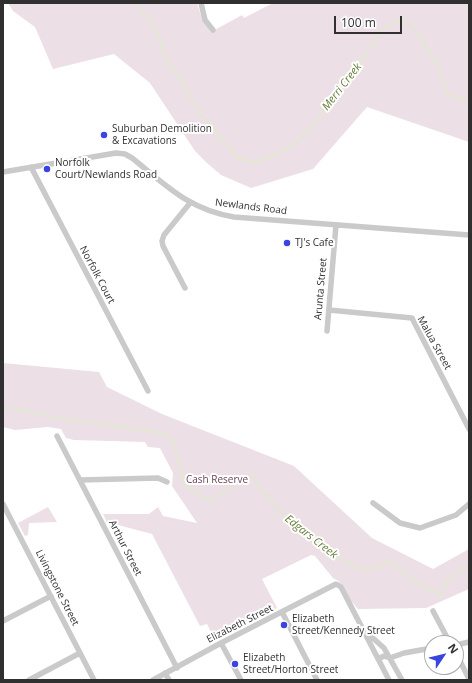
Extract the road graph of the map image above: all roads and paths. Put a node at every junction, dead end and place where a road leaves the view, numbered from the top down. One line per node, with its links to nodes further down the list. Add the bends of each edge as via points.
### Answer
1 (201, 3): 2 (street, via 205,20)
2 (213, 30)
3 (31, 167): 4 (street, Newlands Road); 5 (street, Newlands Road, via 116,153 125,154); 11 (street, Norfolk Court)
4 (3, 172)
5 (190, 203): 6 (street, Newlands Road, via 222,215); 8 (street, via 162,241)
6 (336, 225): 7 (street, Newlands Road); 9 (street, Arunta Street)
7 (469, 235)
8 (185, 288)
9 (329, 310): 10 (street, Arunta Street); 12 (street, Malua Street, via 412,318)
10 (327, 331)
11 (148, 391)
12 (469, 429)
13 (57, 436): 14 (street, Arthur Street)
14 (80, 480): 15 (street, via 158,478); 30 (street, Arthur Street)
15 (167, 482)
16 (373, 503): 18 (street, via 400,523 420,528 456,515)
17 (3, 504): 19 (street, Livingstone Street)
18 (469, 504)
19 (51, 596): 22 (street); 27 (street, Livingstone Street)
20 (433, 611): 24 (street)
21 (282, 612): 23 (street, Elizabeth Street, via 336,584 341,587); 25 (street, Elizabeth Street); 39 (street)
22 (3, 621)
23 (363, 629): 28 (street, via 384,648); 29 (street)
24 (446, 635)
25 (222, 643): 30 (street, Elizabeth Street); 38 (street)
26 (424, 649): 28 (street)
27 (80, 653): 34 (street); 35 (street, Livingstone Street)
28 (390, 658): 29 (street, via 384,656); 41 (street)
29 (378, 659): 40 (street)
30 (177, 668): 32 (street, Elizabeth Street)
31 (464, 669): 33 (street)
32 (165, 674): 36 (street, Elizabeth Street); 37 (street)
33 (469, 678)
34 (29, 680)
35 (94, 680)
36 (153, 680)
37 (169, 680)
38 (241, 680)
39 (317, 680)
40 (389, 680)
41 (402, 680)

